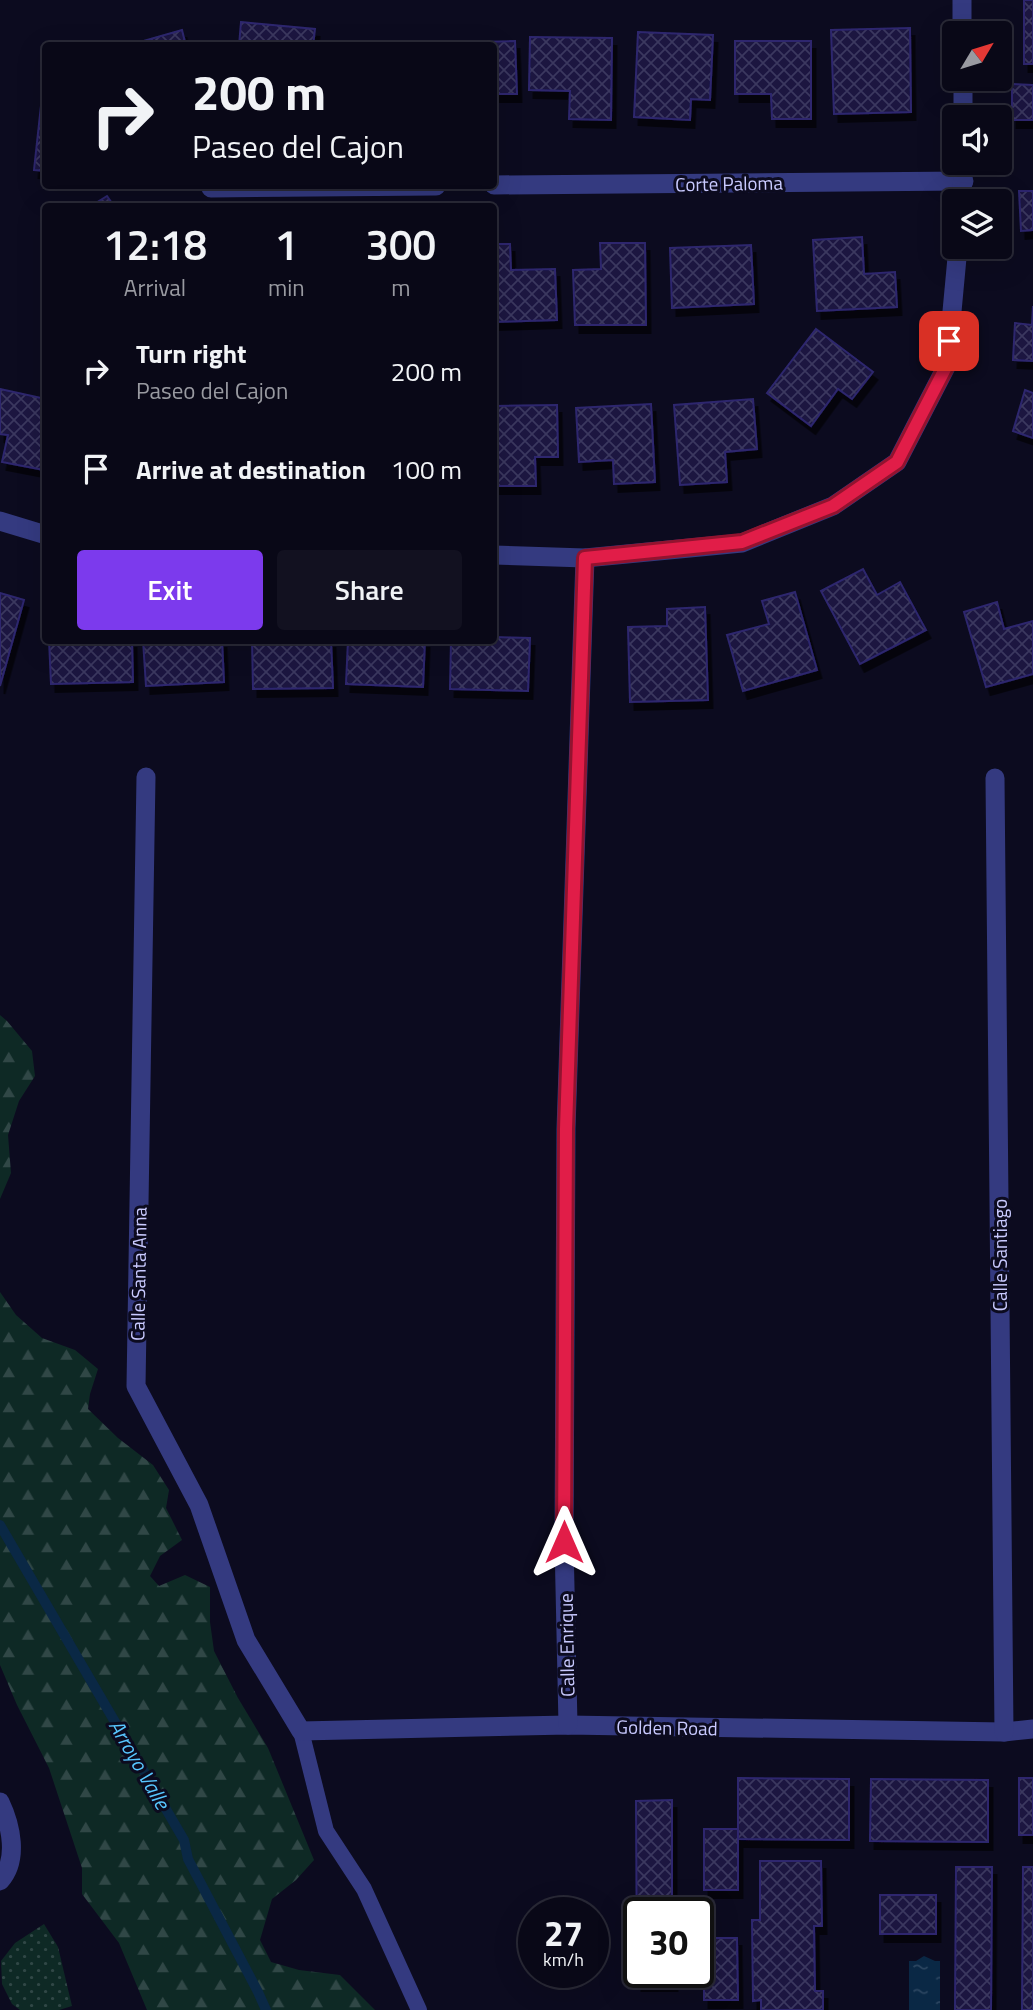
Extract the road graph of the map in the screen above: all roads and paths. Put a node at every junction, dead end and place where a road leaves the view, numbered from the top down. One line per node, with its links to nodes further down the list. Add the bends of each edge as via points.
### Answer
1 (962, 0): 2 (street)
2 (962, 21)
3 (942, 173): 4 (street, Corte Paloma)
4 (497, 185)
5 (957, 259): 9 (street, via 947,365 897,462 833,506 742,542)
6 (0, 521): 7 (street)
7 (42, 534)
8 (497, 555): 9 (street)
9 (585, 558): 12 (street, Calle Enrique, via 566,1129)
10 (146, 778): 14 (street, Calle Santa Anna, via 136,1386 199,1505 246,1640)
11 (995, 778): 15 (street, Calle Santiago)
12 (568, 1725): 14 (street, Golden Road); 15 (street, Golden Road)
13 (1033, 1730): 15 (street, Golden Road)
14 (301, 1731): 18 (lane, via 326,1831 363,1889)
15 (1003, 1732)
16 (0, 1802): 17 (street, via 13,1845)
17 (0, 1881)
18 (419, 2010)

